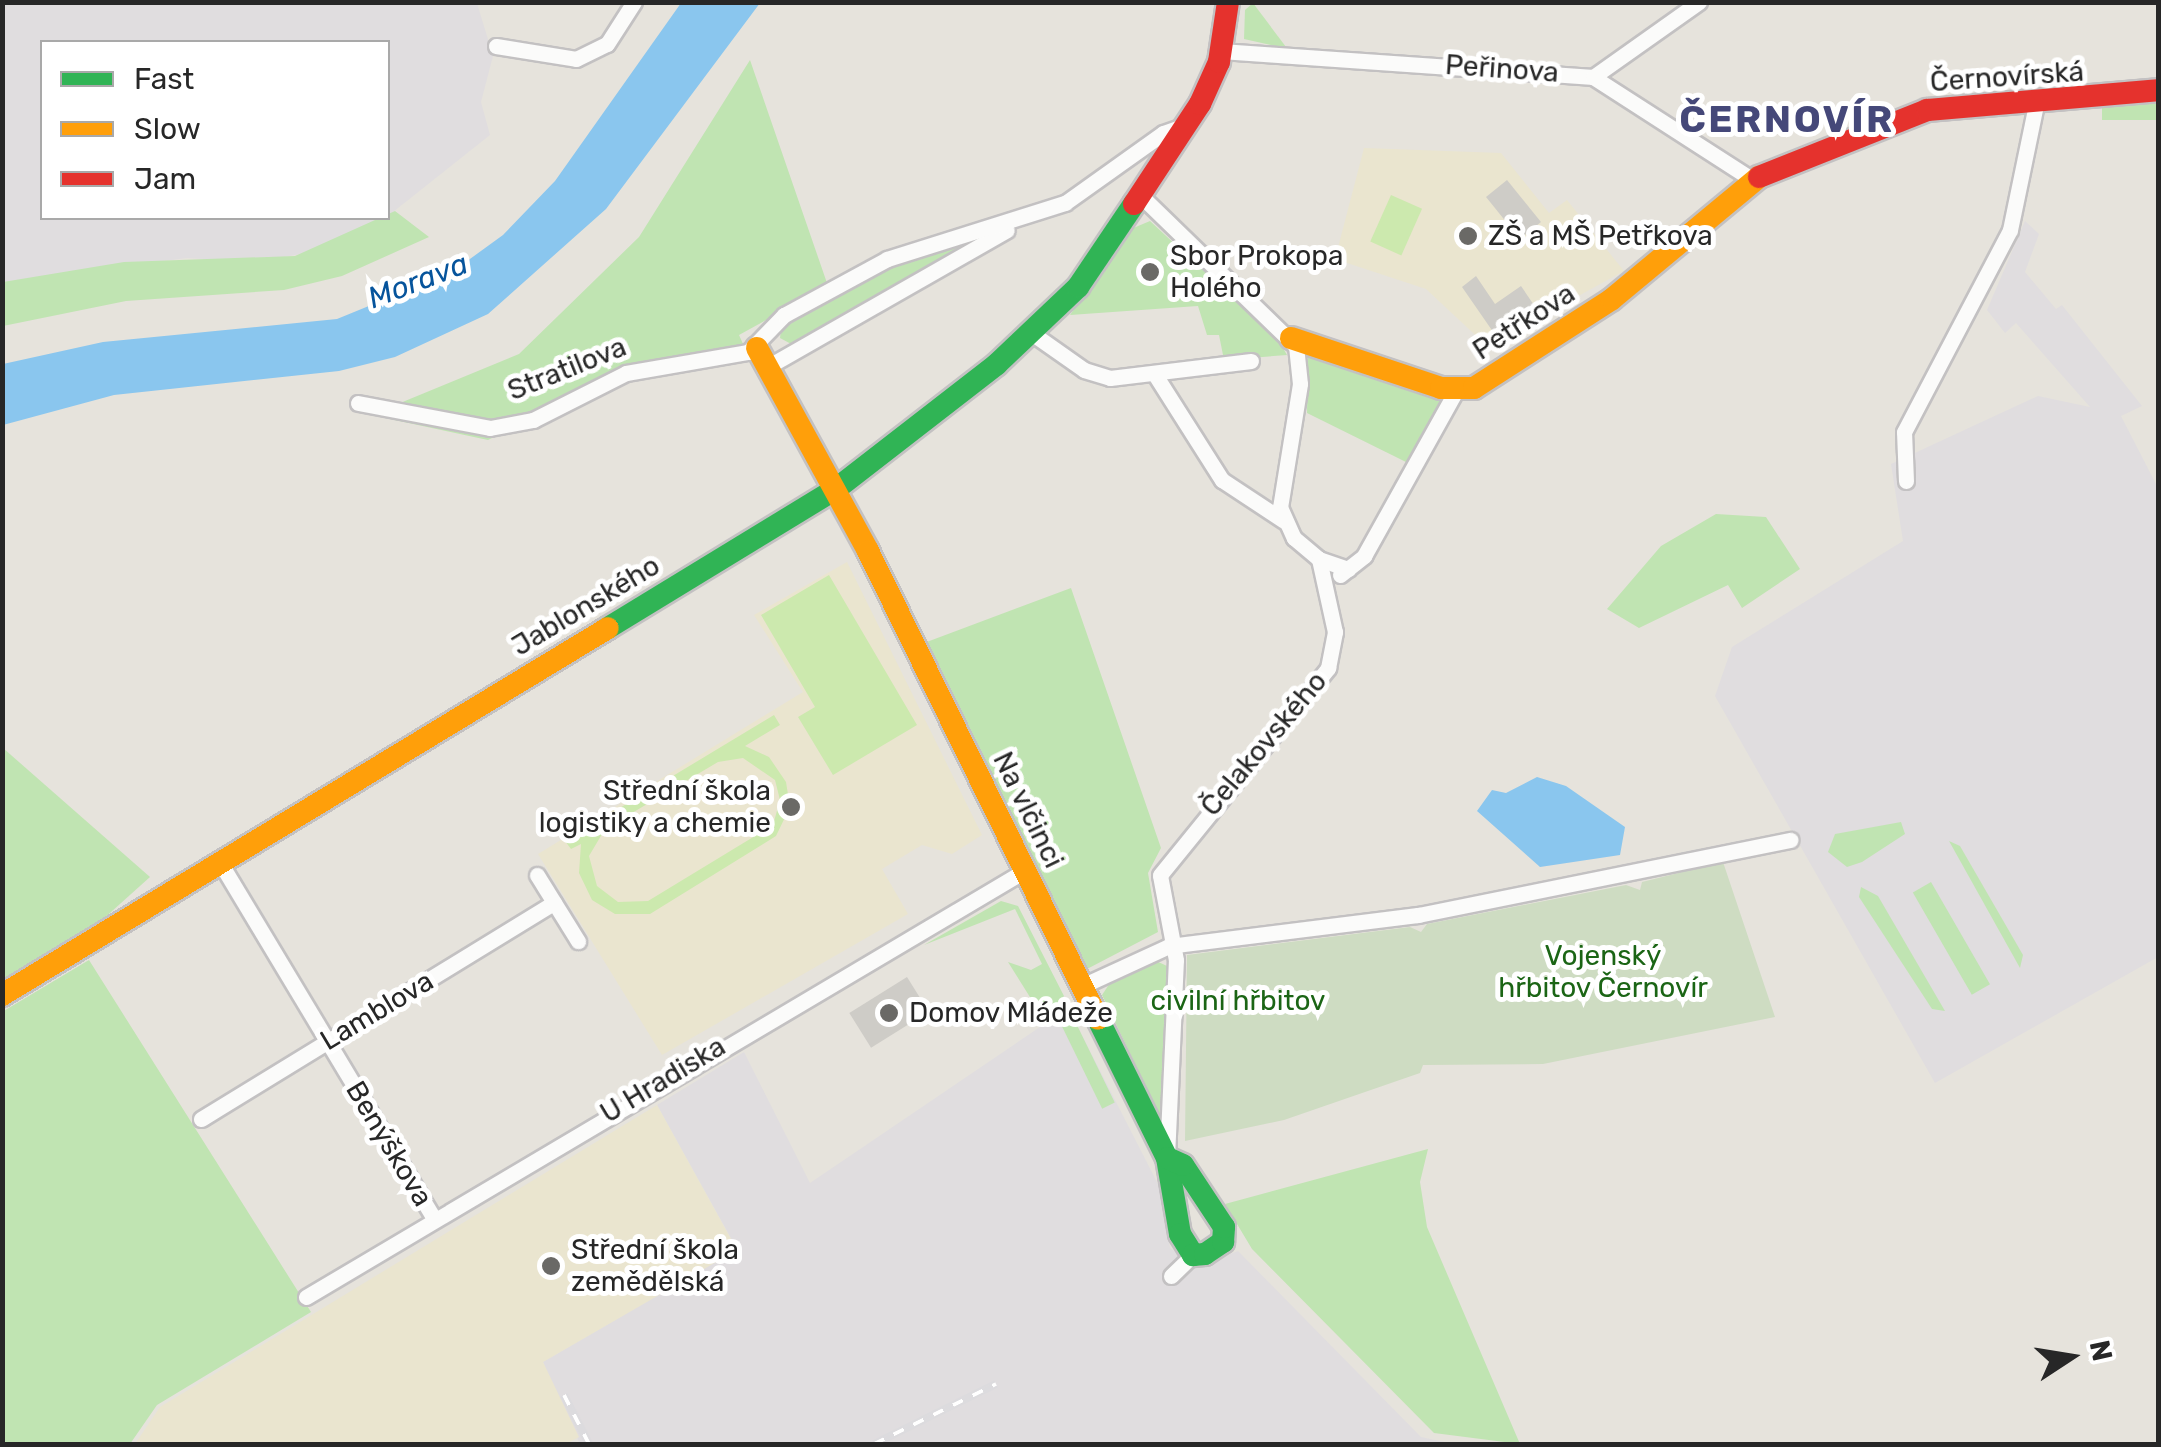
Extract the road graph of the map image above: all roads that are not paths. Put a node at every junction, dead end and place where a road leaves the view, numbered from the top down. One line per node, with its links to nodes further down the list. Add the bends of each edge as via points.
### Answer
1 (634, 2): 4 (street, via 607,44 576,59)
2 (1228, 2): 5 (street, Jablonského)
3 (1700, 2): 6 (street)
4 (496, 46)
5 (1221, 51): 6 (street, Peřinova); 9 (street, Jablonského)
6 (1592, 77): 10 (street, Peřinova)
7 (2158, 90): 8 (street, Černovírská)
8 (2036, 105): 10 (street, Černovírská, via 1927,110); 20 (street, via 2010,230 1904,432)
9 (1174, 129): 11 (street, Jablonského); 12 (street, via 1090,190)
10 (1752, 180): 18 (street, Petřkova, via 1612,299 1490,382)
11 (1140, 195): 13 (street, Jablonského, via 1078,287); 14 (street)
12 (1012, 224): 15 (street, Stratilova); 15 (street, via 887,259 784,316)
13 (1033, 334): 17 (street, via 1098,376); 21 (street, Jablonského)
14 (1292, 338): 18 (street, Petřkova); 22 (street, via 1301,368 1280,484)
15 (762, 358): 19 (street, Stratilova, via 626,373 534,420 490,428); 21 (street)
16 (1251, 362): 17 (street)
17 (1154, 372): 22 (street, via 1222,480)
18 (1456, 391): 24 (street, via 1364,556)
19 (358, 403)
20 (1906, 482)
21 (836, 489): 27 (street, Jablonského); 28 (street, Na vlčinci)
22 (1284, 521): 23 (street)
23 (1320, 559): 24 (street); 25 (street, Čelakovského)
24 (1348, 570): 25 (street)
25 (1324, 581): 32 (street, Čelakovského, via 1335,642 1328,668 1163,868 1158,888)
26 (1791, 840): 32 (street, via 1418,914)
27 (221, 864): 34 (street, Jablonského); 35 (street, Benýškova)
28 (1024, 871): 33 (street, Na vlčinci); 38 (street, U Hradiska)
29 (537, 876): 30 (street)
30 (554, 903): 31 (street); 35 (street, Lamblova)
31 (578, 941)
32 (1170, 946): 33 (street); 37 (street, Čelakovského, via 1176,960)
33 (1082, 986): 37 (street, Na vlčinci)
34 (2, 996)
35 (327, 1042): 36 (street, Lamblova); 38 (street, Benýškova)
36 (201, 1119)
37 (1167, 1158): 39 (street, Na vlčinci, via 1180,1234); 39 (street, Na vlčinci, via 1183,1165 1224,1227 1223,1242)
38 (433, 1218): 41 (street, U Hradiska)
39 (1193, 1255): 40 (street)
40 (1171, 1276)
41 (306, 1298)

